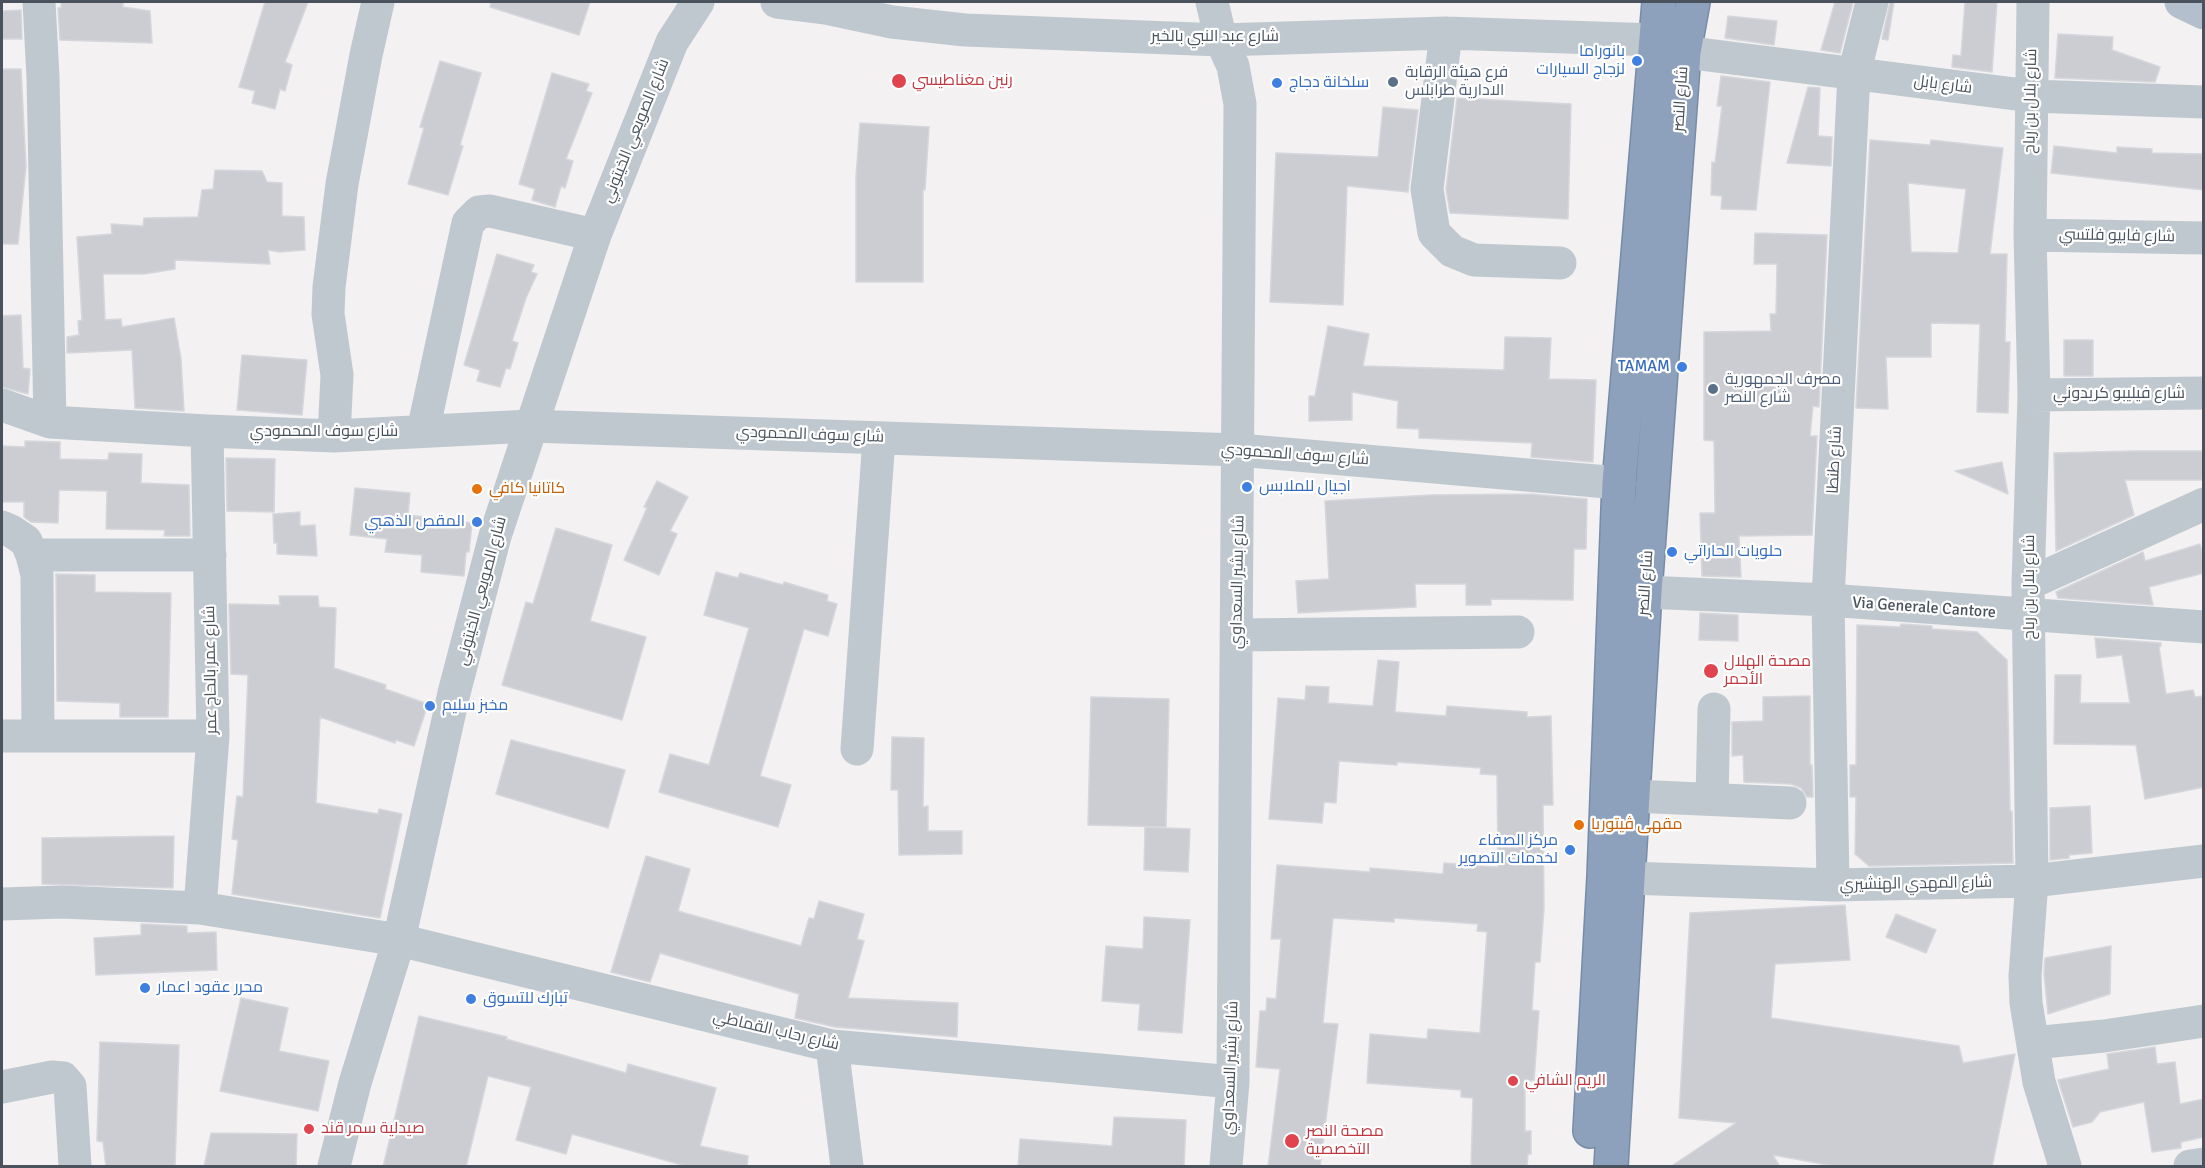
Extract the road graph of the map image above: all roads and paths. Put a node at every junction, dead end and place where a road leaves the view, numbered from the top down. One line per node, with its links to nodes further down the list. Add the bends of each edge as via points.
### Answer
1 (39, 2): 25 (street)
2 (378, 2): 29 (street, via 342,184 329,287 328,314 337,375)
3 (698, 2): 18 (street, شارع الصويعي الخيتوني, via 672,42)
4 (777, 2): 13 (street, شارع عبد النبي بالخير, via 965,30)
5 (1212, 2): 13 (street, شارع بشير السعداوي)
6 (1659, 2): 14 (highway, شارع النصر)
7 (1693, 2): 14 (highway, شارع النصر)
8 (1872, 2): 15 (street, شارع طنطا)
9 (2033, 2): 16 (street, شارع بلال بن رباح)
10 (2181, 2): 11 (main road)
11 (2204, 13)
12 (1446, 33): 13 (street, شارع عبد النبي بالخير); 14 (street, شارع عبد النبي بالخير); 21 (street, via 1427,189 1434,233 1452,251 1474,260)
13 (1221, 40): 31 (street, شارع بشير السعداوي, via 1233,66 1240,104)
14 (1670, 46): 15 (street, شارع بابل); 32 (highway, شارع النصر); 37 (highway, شارع النصر)
15 (1854, 74): 16 (street, شارع بابل); 38 (street, شارع طنطا)
16 (2031, 96): 17 (street, شارع بابل); 19 (street, شارع بلال بن رباح)
17 (2204, 102)
18 (595, 235): 26 (street, شارع الصويعي الخيتوني); 28 (street, via 490,211 479,212 468,223)
19 (2030, 235): 20 (street, شارع فابيو فلتسي); 23 (street, شارع بلال بن رباح)
20 (2204, 238)
21 (1560, 263)
22 (2204, 393): 23 (street, شارع فيليبو كريدوني)
23 (2034, 395): 39 (street, شارع بلال بن رباح)
24 (2, 405): 25 (street, شارع سوف المحمودي)
25 (50, 422): 27 (street, شارع سوف المحمودي)
26 (530, 426): 28 (street, شارع سوف المحمودي); 30 (street, شارع سوف المحمودي); 57 (street, شارع الصويعي الخيتوني, via 495,536 457,682)
27 (207, 431): 29 (street, شارع سوف المحمودي); 36 (street, شارع عمر بالحاج عمر)
28 (423, 431): 29 (street, شارع سوف المحمودي)
29 (334, 436)
30 (879, 438): 31 (street, شارع سوف المحمودي); 47 (street)
31 (1239, 450): 32 (street, شارع سوف المحمودي); 42 (street, شارع بشير السعداوي)
32 (1620, 483): 68 (highway, شارع النصر)
33 (2204, 504): 39 (street)
34 (2, 527): 35 (street, via 26,541)
35 (32, 555): 36 (street); 45 (street, via 37,575)
36 (210, 555): 46 (street, شارع عمر بالحاج عمر)
37 (1645, 592): 38 (street, Via Generale Cantore); 48 (highway, شارع النصر)
38 (1828, 600): 39 (street, Via Generale Cantore); 54 (street, شارع طنطا)
39 (2029, 600): 40 (street, Via Generale Cantore); 53 (street, شارع بلال بن رباح)
40 (2204, 627)
41 (1518, 632): 42 (street)
42 (1237, 635): 61 (street, شارع بشير السعداوي)
43 (1714, 709): 49 (street)
44 (2, 736): 45 (street)
45 (38, 736): 46 (street)
46 (213, 736): 56 (street, شارع عمر بالحاج عمر)
47 (856, 749)
48 (1633, 796): 49 (street); 52 (highway, شارع النصر)
49 (1712, 799): 50 (street)
50 (1790, 803)
51 (2204, 861): 53 (street, شارع المهدي الهنشيري)
52 (1628, 878): 54 (street, شارع المهدي الهنشيري); 69 (highway, شارع النصر)
53 (2032, 881): 54 (street, شارع المهدي الهنشيري); 59 (street, شارع بلال بن رباح, via 2025,976)
54 (1833, 885)
55 (2, 904): 56 (street, شارع رحاب القماطي, via 62,902)
56 (200, 908): 57 (street, شارع رحاب القماطي)
57 (399, 940): 60 (street, شارع رحاب القماطي); 65 (street, شارع الصويعي الخيتوني)
58 (2204, 1021): 59 (street)
59 (2033, 1043): 70 (street, شارع بلال بن رباح, via 2039,1082)
60 (832, 1046): 61 (street, شارع رحاب القماطي); 66 (street)
61 (1233, 1082): 67 (street, شارع بشير السعداوي)
62 (2, 1087): 64 (street, via 63,1078 70,1086)
63 (2204, 1164): 71 (street)
64 (75, 1167)
65 (334, 1167)
66 (847, 1167)
67 (1226, 1167)
68 (1588, 1167)
69 (1611, 1167)
70 (2065, 1167)
71 (2190, 1167)

